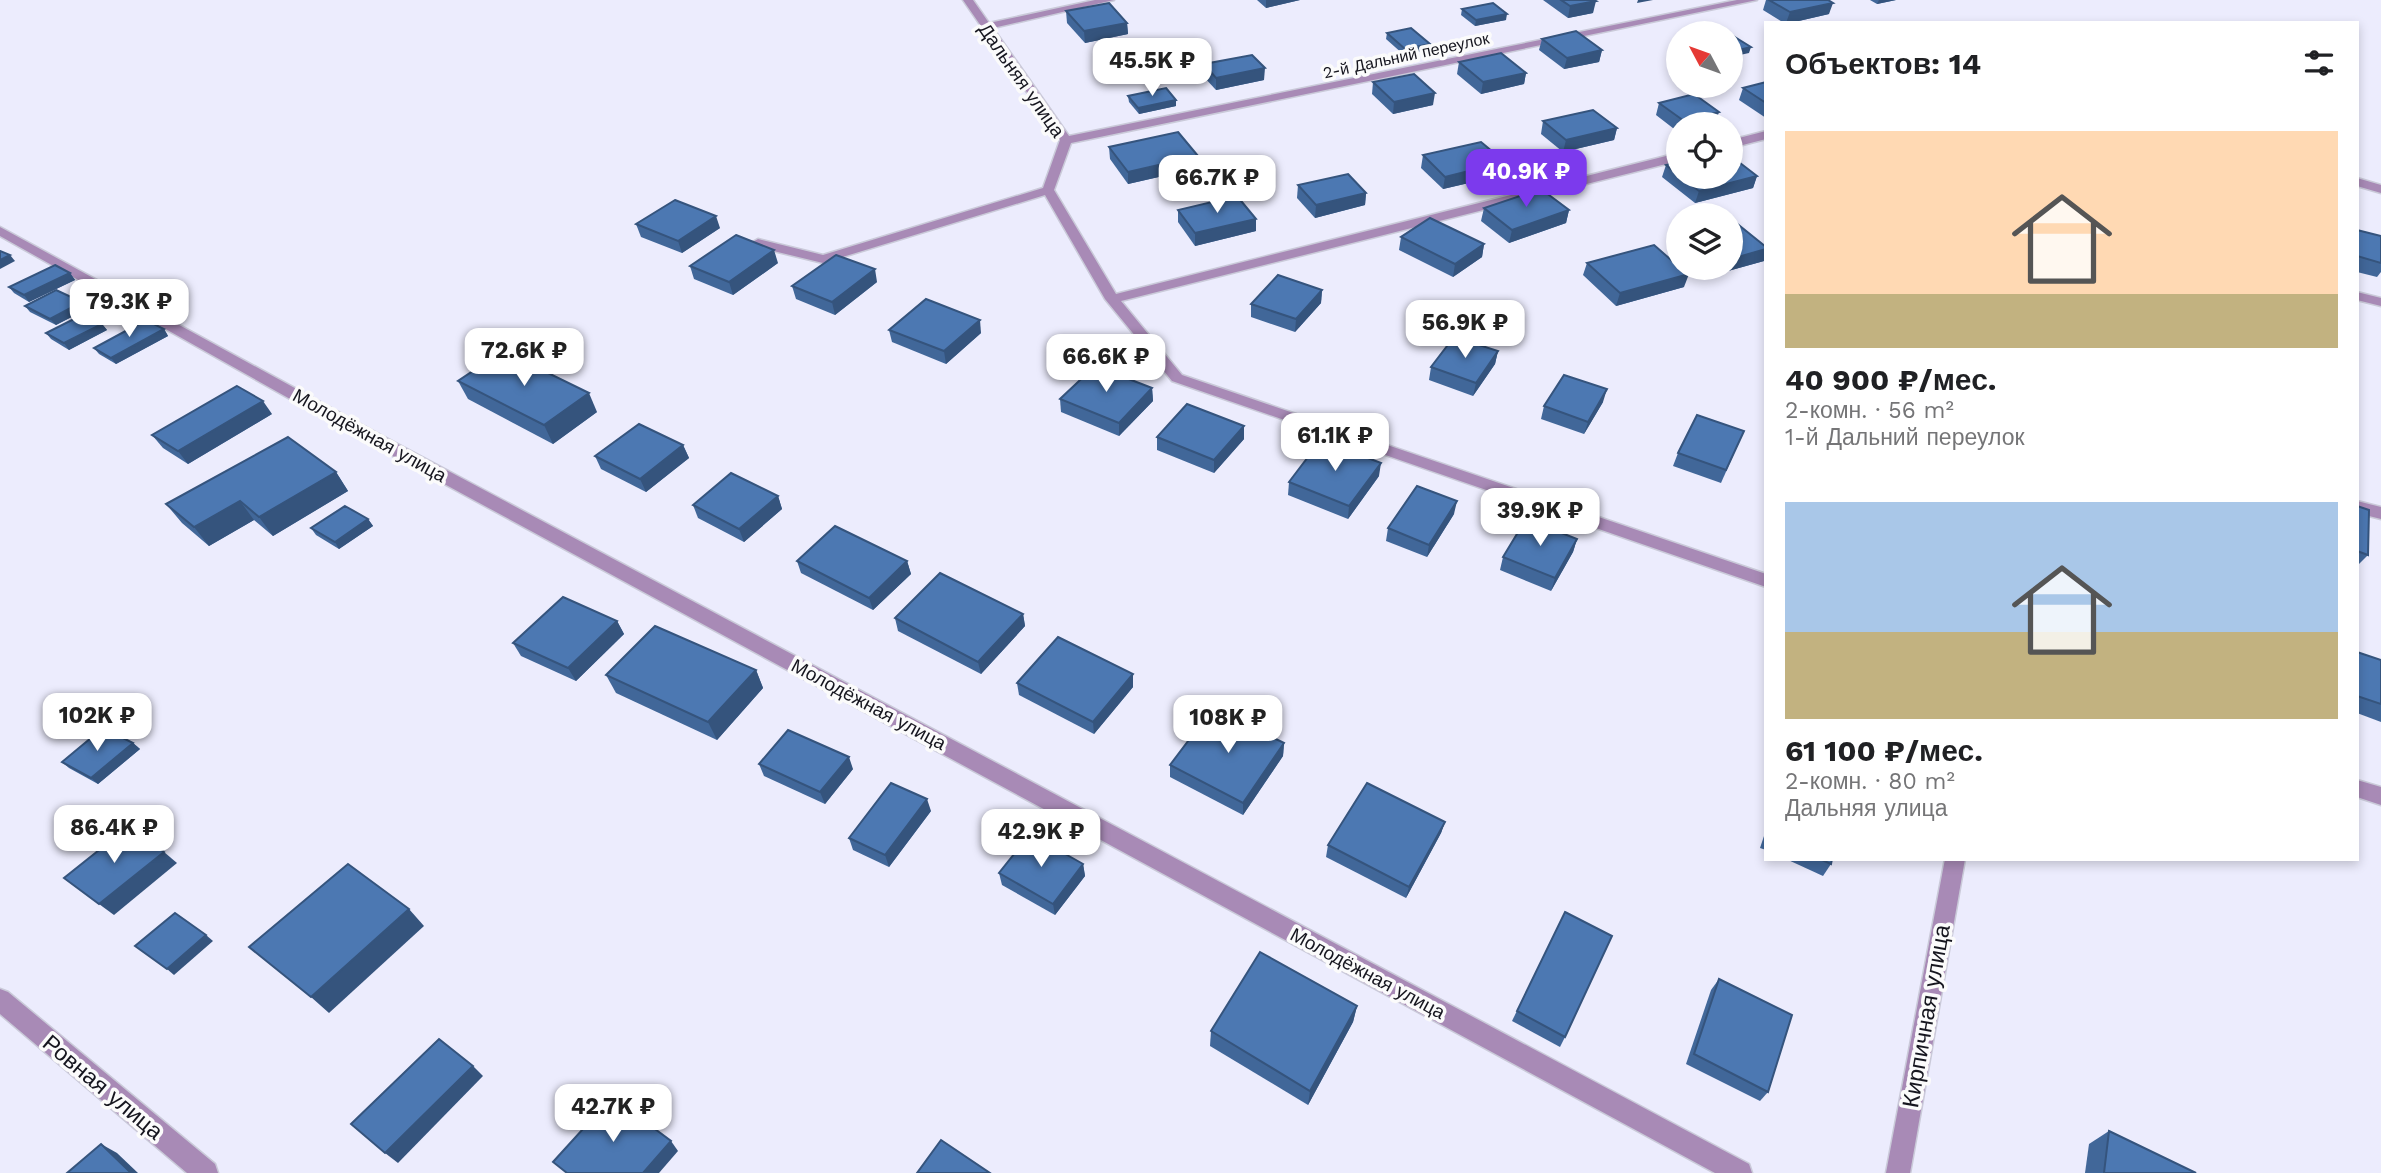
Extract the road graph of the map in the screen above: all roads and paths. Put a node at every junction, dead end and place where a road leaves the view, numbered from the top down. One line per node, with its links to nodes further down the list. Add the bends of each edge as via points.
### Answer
1 (968, 0): 4 (street, Дальняя улица)
2 (1109, 0): 4 (street)
3 (1752, 0): 6 (street, 2-й Дальний переулок)
4 (985, 27): 6 (street, Дальняя улица)
5 (1764, 136): 7 (street)
6 (1066, 141): 11 (street, Дальняя улица)
7 (1743, 141)
8 (1666, 160): 15 (street)
9 (2359, 183): 10 (street)
10 (2381, 189)
11 (1048, 190): 13 (street, via 823,259); 15 (street)
12 (4, 236): 25 (street, Молодёжная улица)
13 (758, 243)
14 (2359, 296): 16 (street)
15 (1112, 299): 19 (street, via 1177,378)
16 (2381, 302)
17 (2359, 508): 18 (street)
18 (2381, 513)
19 (1764, 580)
20 (2359, 789): 21 (street)
21 (2381, 796)
22 (1955, 861): 26 (street, Кирпичная улица)
23 (0, 1000): 24 (street, Ровная улица)
24 (205, 1173)
25 (1740, 1173)
26 (1898, 1173)

